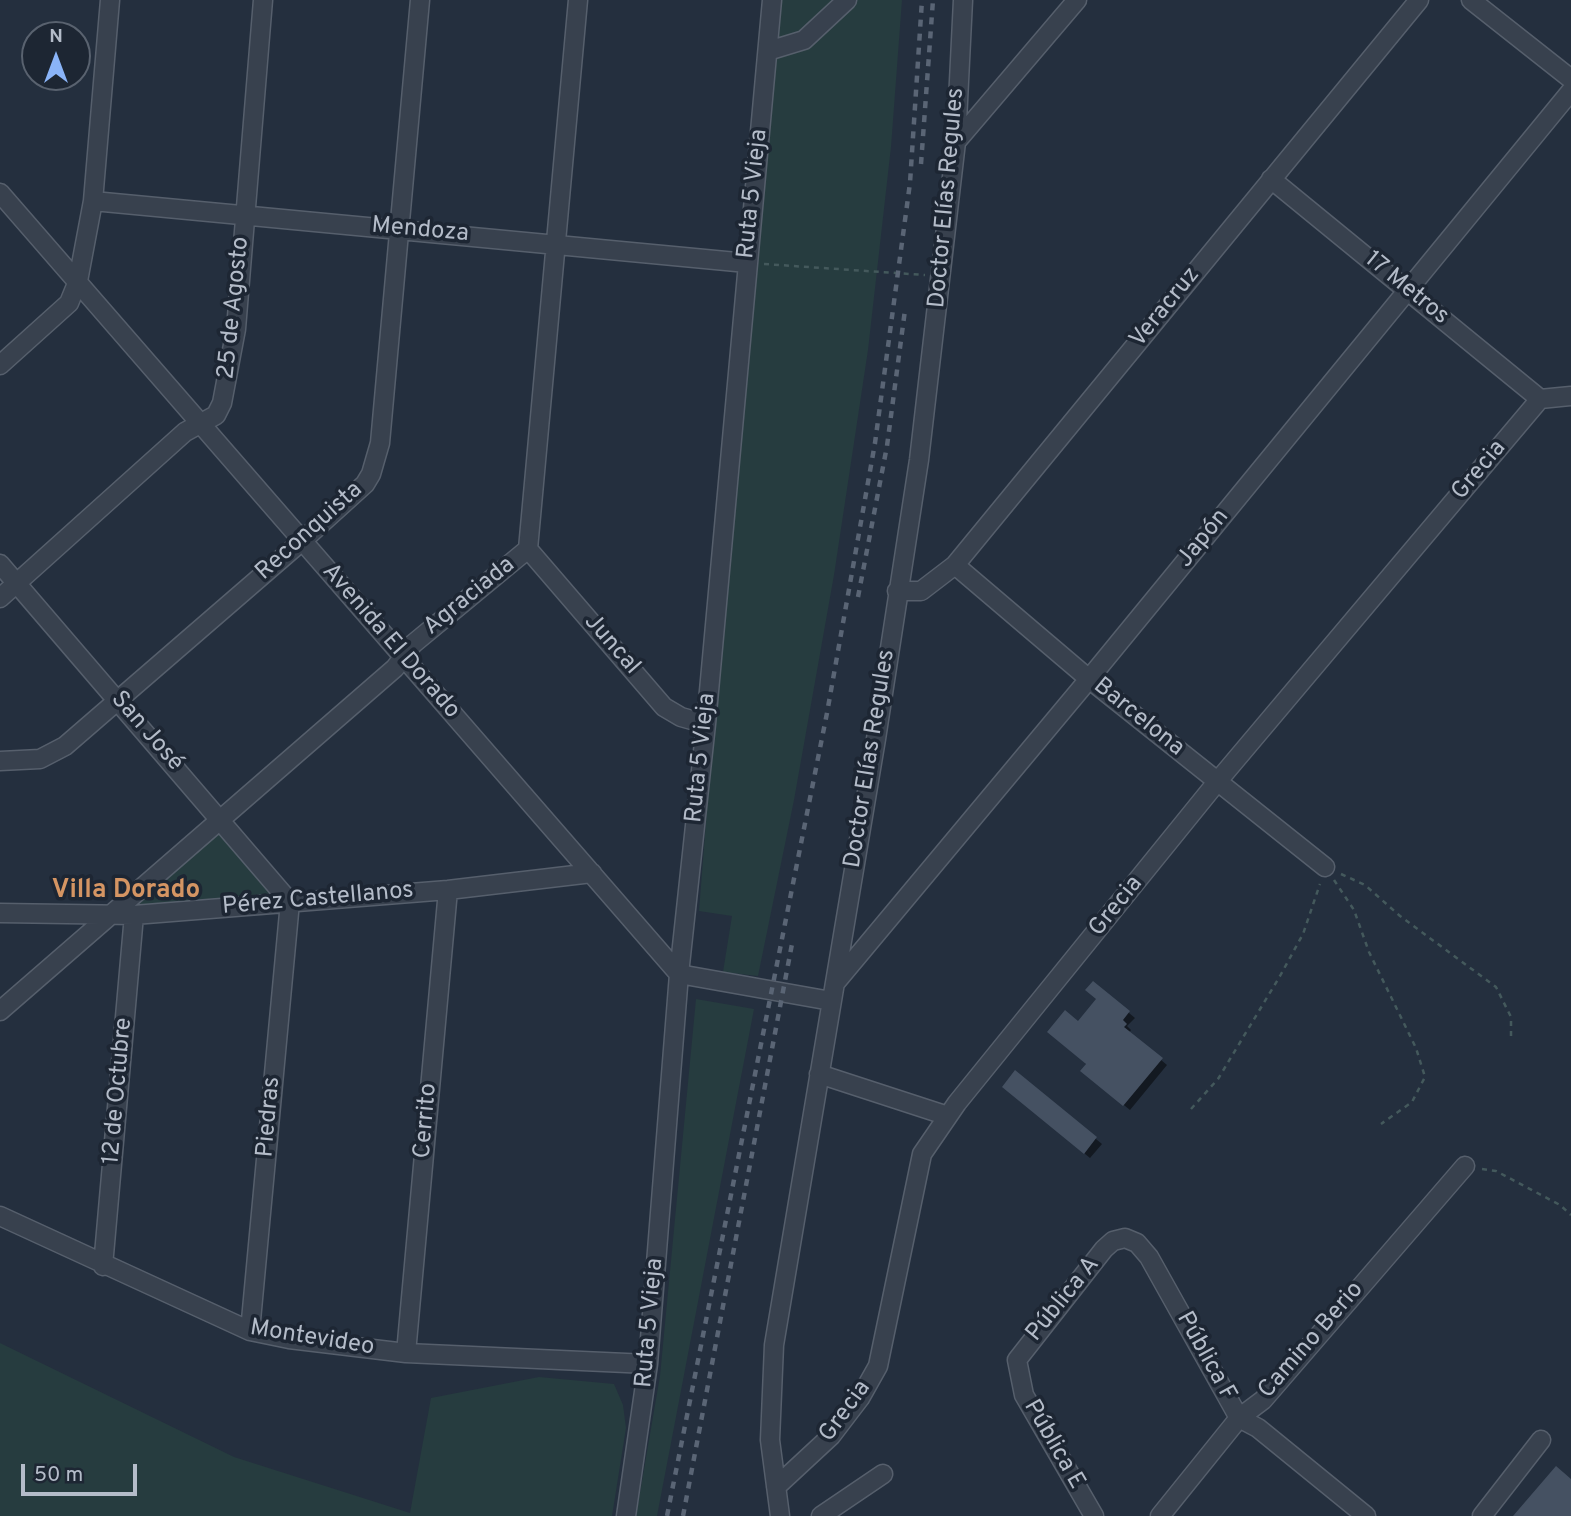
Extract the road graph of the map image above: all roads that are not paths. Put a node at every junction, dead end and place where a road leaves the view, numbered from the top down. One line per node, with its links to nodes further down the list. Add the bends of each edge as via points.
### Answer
1 (110, 0): 17 (street)
2 (263, 0): 18 (street, 25 de Agosto)
3 (420, 0): 19 (street, Reconquista)
4 (578, 0): 20 (street, Agraciada)
5 (772, 0): 11 (street, Ruta 5 Vieja)
6 (847, 0): 11 (street, via 804,40)
7 (963, 0): 14 (street, Doctor Elías Regules)
8 (1077, 0): 14 (street)
9 (1419, 0): 15 (street, Veracruz)
10 (1471, 0): 12 (street)
11 (768, 51): 21 (street, Ruta 5 Vieja)
12 (1571, 79)
13 (1571, 91): 23 (street, Japón)
14 (956, 142): 33 (street, Doctor Elías Regules, via 919,460)
15 (1272, 179): 23 (street, 17 Metros); 31 (street, Veracruz)
16 (0, 193): 22 (street, Avenida El Dorado)
17 (93, 201): 18 (street, Mendoza); 22 (street)
18 (244, 214): 19 (street, Mendoza); 27 (street, 25 de Agosto, via 228,381 216,415)
19 (400, 229): 20 (street, Mendoza); 28 (street, Reconquista, via 377,460 365,484)
20 (555, 243): 21 (street, Mendoza); 29 (street, Agraciada)
21 (747, 263): 38 (street, Ruta 5 Vieja)
22 (78, 281): 24 (street, via 69,303); 27 (street, Avenida El Dorado)
23 (1407, 290): 26 (street, 17 Metros); 36 (street, Japón)
24 (0, 365)
25 (1571, 396): 26 (street)
26 (1540, 399): 40 (street, Grecia)
27 (202, 423): 28 (street, Avenida El Dorado); 32 (street, 25 de Agosto, via 185,432)
28 (302, 541): 35 (street, Avenida El Dorado); 37 (street, Reconquista)
29 (528, 549): 35 (street, Agraciada); 38 (street, Juncal, via 664,706)
30 (0, 564): 32 (street, San José)
31 (955, 565): 33 (street, Veracruz, via 921,591); 36 (street, Barcelona)
32 (17, 584): 34 (street, 25 de Agosto); 37 (street, San José)
33 (897, 591): 50 (street, Doctor Elías Regules)
34 (0, 598)
35 (403, 657): 41 (street, Agraciada); 43 (street, Avenida El Dorado)
36 (1089, 679): 40 (street, Barcelona); 50 (street, Japón)
37 (120, 702): 39 (street, Reconquista, via 52,754 30,761); 41 (street, San José)
38 (706, 724): 49 (street, Ruta 5 Vieja)
39 (0, 761)
40 (1217, 782): 42 (street, Barcelona); 53 (street, Grecia)
41 (220, 818): 45 (street, San José); 47 (street, Agraciada)
42 (1325, 867)
43 (592, 873): 44 (street, Pérez Castellanos); 49 (street, Avenida El Dorado)
44 (448, 890): 45 (street, Pérez Castellanos); 59 (street, Cerrito)
45 (290, 902): 48 (street, Pérez Castellanos); 58 (street, Piedras)
46 (0, 914): 47 (street, Pérez Castellanos)
47 (110, 914): 48 (street, Pérez Castellanos); 51 (street, Agraciada)
48 (134, 915): 57 (street, 12 de Octubre)
49 (679, 974): 50 (street); 60 (street, Ruta 5 Vieja)
50 (833, 993): 52 (street, Doctor Elías Regules)
51 (0, 1011)
52 (820, 1074): 53 (street); 65 (street, Doctor Elías Regules, via 774,1345 770,1407)
53 (948, 1116): 65 (street, Grecia, via 922,1154 878,1366 831,1436)
54 (1465, 1166): 62 (street, Camino Berio, via 1263,1400)
55 (0, 1216): 57 (street, Montevideo)
56 (1125, 1238): 61 (street, Pública A, via 1113,1241 1022,1351); 62 (street, Pública F, via 1137,1243 1149,1257)
57 (103, 1266): 58 (street, Montevideo)
58 (250, 1331): 59 (street, Montevideo)
59 (406, 1353): 60 (street, Montevideo)
60 (648, 1364): 66 (street, Ruta 5 Vieja)
61 (1017, 1372): 69 (street, Pública E, via 1024,1395)
62 (1239, 1418): 70 (street, Camino Berio); 71 (street, Pública F, via 1258,1428)
63 (1541, 1440): 72 (street)
64 (883, 1474): 68 (street)
65 (776, 1487): 67 (street, Doctor Elías Regules)
66 (626, 1516)
67 (780, 1516)
68 (821, 1516)
69 (1094, 1516)
70 (1160, 1516)
71 (1366, 1516)
72 (1482, 1516)

